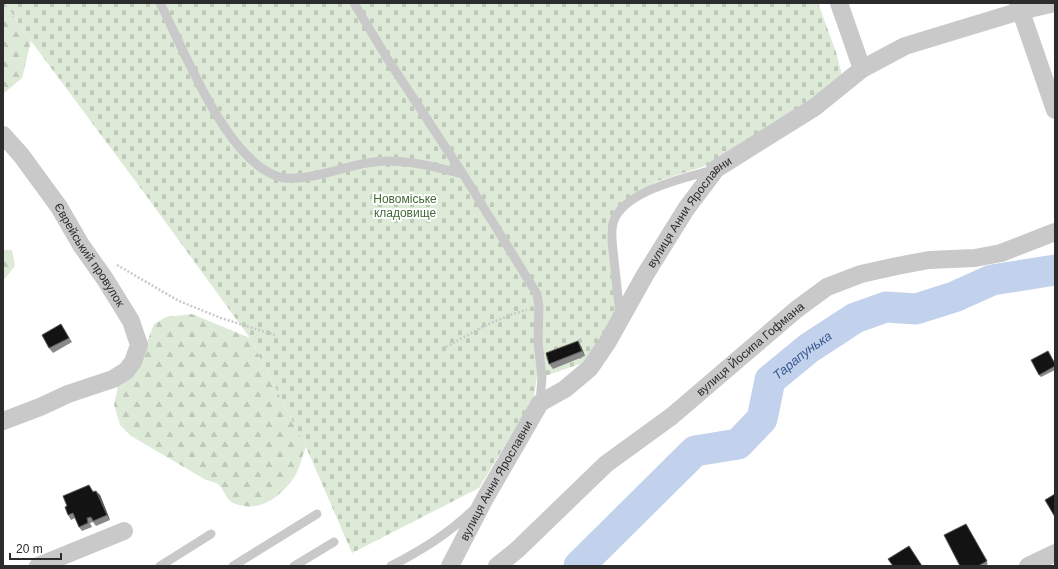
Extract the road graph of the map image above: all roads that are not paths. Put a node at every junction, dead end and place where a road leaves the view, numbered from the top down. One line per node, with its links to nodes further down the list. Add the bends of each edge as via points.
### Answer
1 (160, 3): 10 (lane, via 218,117 252,160 270,173 282,178 315,176 368,163 388,161 410,162)
2 (354, 3): 10 (lane)
3 (839, 3): 6 (street)
4 (1055, 3): 5 (street, вулиця Анни Ярославни)
5 (1019, 7): 6 (street, вулиця Анни Ярославни, via 905,46); 7 (street)
6 (862, 69): 9 (street, вулиця Анни Ярославни, via 814,107)
7 (1055, 110)
8 (3, 135): 14 (street, Єврейський провулок, via 21,155 59,208 105,279 131,321 139,345 133,362 126,371 113,379 68,394)
9 (716, 169): 12 (street, вулиця Анни Ярославни, via 686,209); 12 (lane, via 642,194 625,205 617,215 612,245)
10 (463, 174): 13 (lane, via 537,294 542,377)
11 (1055, 232): 27 (street, вулиця Йосипа Гофмана, via 1001,253 897,266 860,274 827,287 797,309 672,416 606,464)
12 (620, 318): 13 (street, вулиця Анни Ярославни, via 590,368 565,389)
13 (540, 403): 15 (street, вулиця Анни Ярославни)
14 (3, 421)
15 (484, 500): 25 (lane, via 458,525 429,546); 26 (street, вулиця Анни Ярославни)
16 (317, 514): 23 (lane)
17 (124, 531): 21 (street)
18 (212, 534): 22 (lane)
19 (334, 542): 24 (lane)
20 (1055, 553): 28 (street)
21 (38, 566)
22 (160, 566)
23 (233, 566)
24 (294, 566)
25 (391, 566)
26 (450, 566)
27 (497, 566)
28 (1028, 566)

